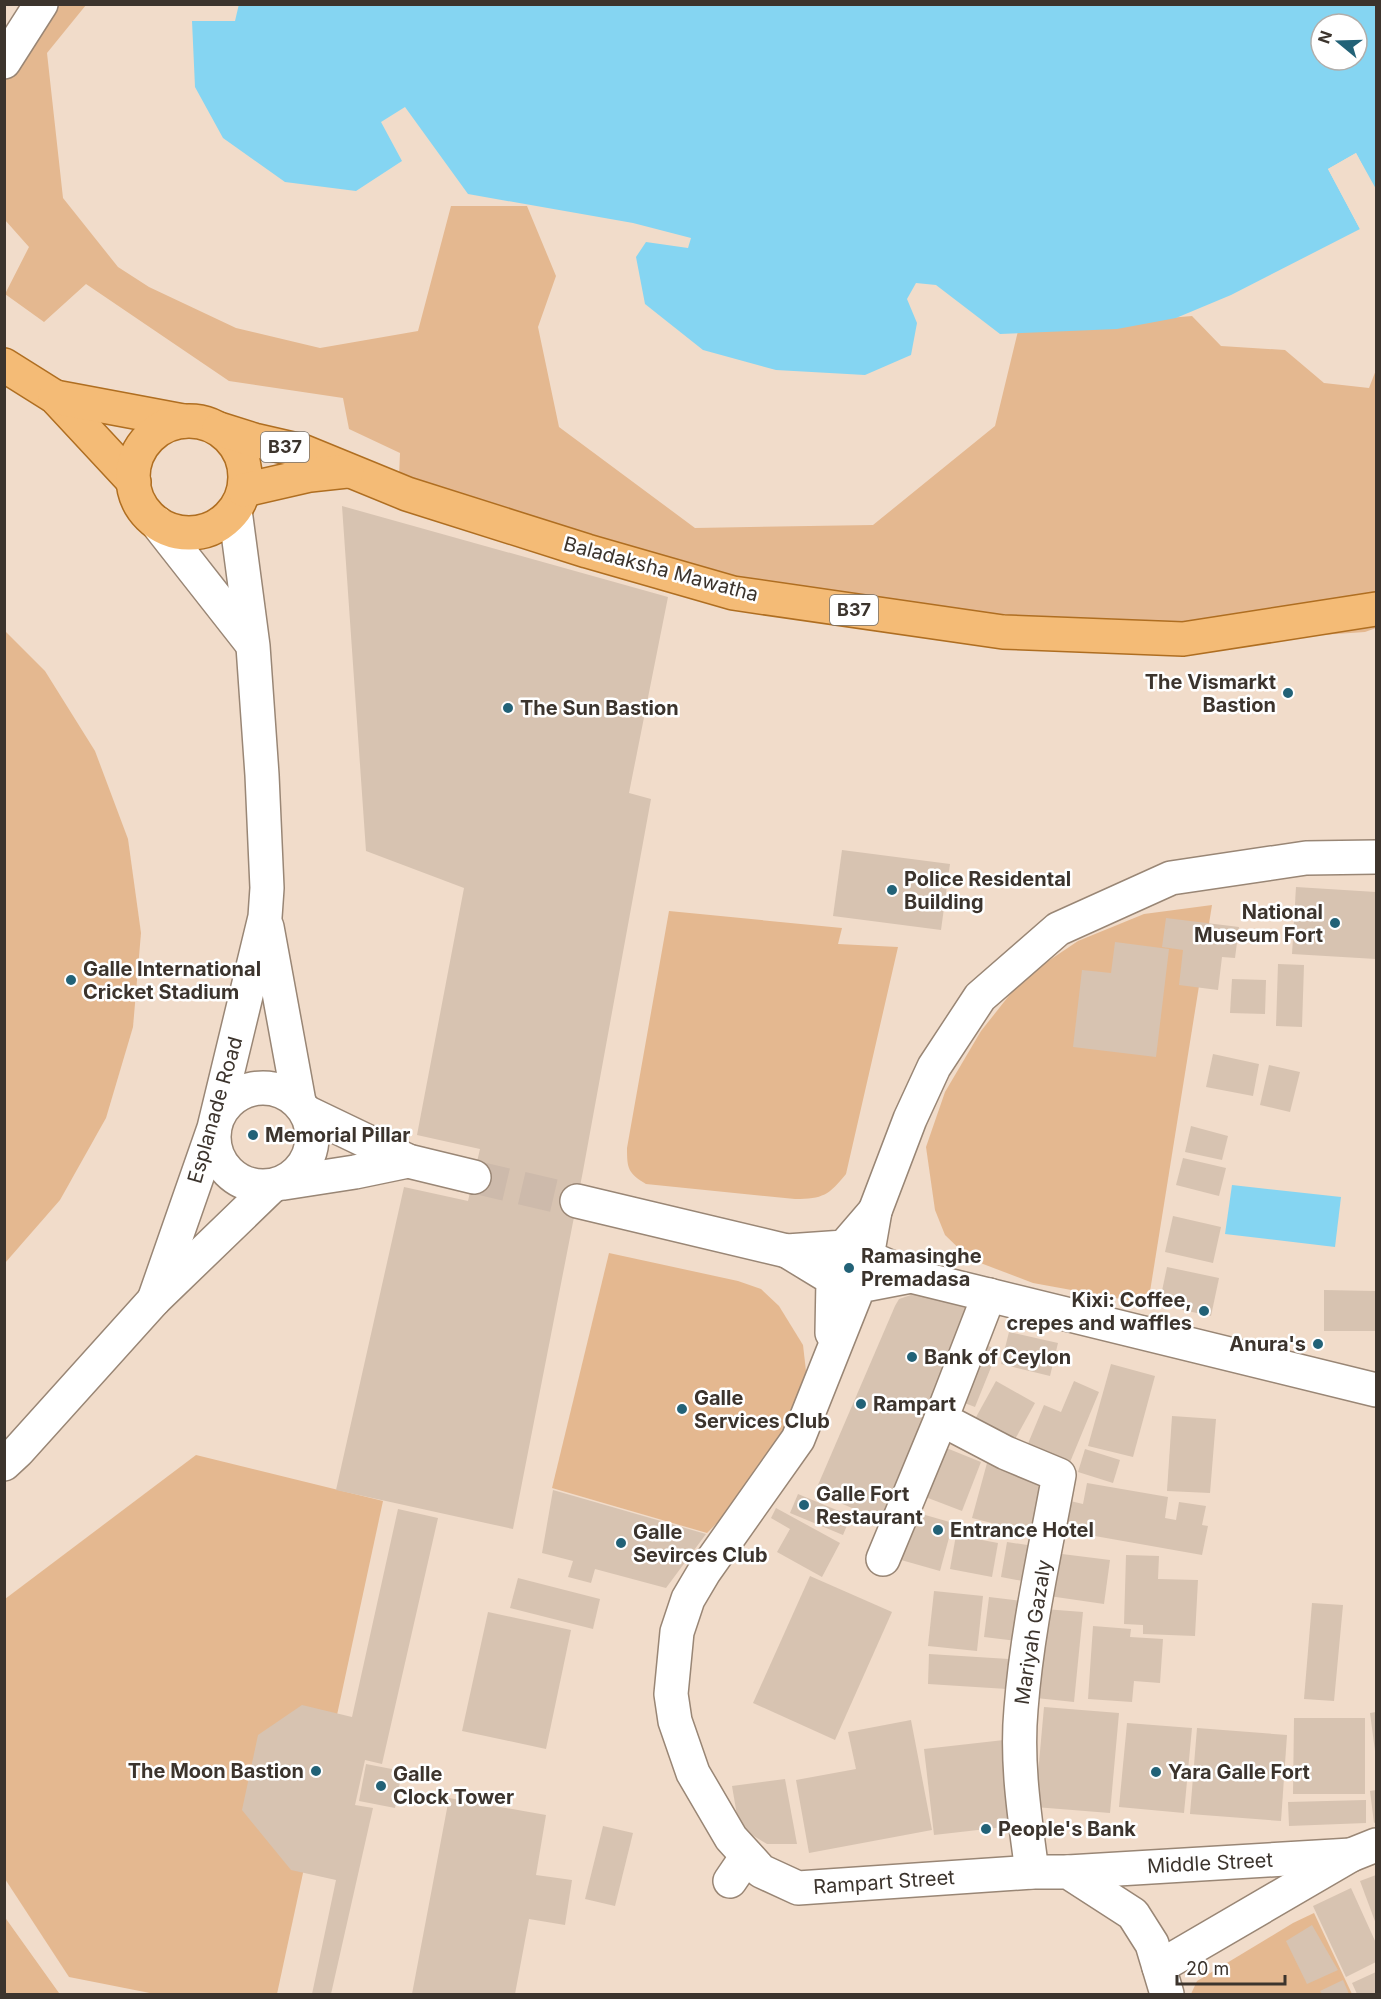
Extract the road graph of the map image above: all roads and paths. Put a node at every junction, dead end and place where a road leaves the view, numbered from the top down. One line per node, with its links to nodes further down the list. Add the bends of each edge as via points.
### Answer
1 (41, 4): 2 (street)
2 (4, 62)
3 (4, 364): 4 (main road)
4 (55, 397): 5 (main road); 8 (main road)
5 (183, 421): 6 (main road); 8 (main road, via 152,435 141,449)
6 (219, 429): 7 (main road, Baladaksha Mawatha / B37, via 302,450); 9 (main road, via 241,455 245,472)
7 (348, 470): 9 (main road, Baladaksha Mawatha / B37, via 310,475); 11 (main road, Baladaksha Mawatha / B37, via 407,494 732,593 1003,632 1182,639)
8 (134, 482): 10 (main road, via 137,498)
9 (240, 500): 10 (main road, via 223,522 207,531 190,534); 12 (street, Esplanade Road)
10 (157, 523): 12 (street)
11 (1377, 609)
12 (253, 646): 14 (street, Esplanade Road, via 262,775)
13 (1377, 857): 21 (street, Rampart Street, via 1306,858 1171,878 1058,929 980,997 934,1067)
14 (265, 917): 15 (street, Esplanade Road); 16 (street, Esplanade Road)
15 (304, 1108): 16 (street, via 282,1091 252,1089 233,1098 218,1116); 17 (street); 19 (street, via 313,1140 310,1153 295,1176)
16 (214, 1128): 19 (street, via 217,1153 229,1173 249,1185); 23 (street, Esplanade Road)
17 (408, 1161): 18 (street); 19 (street)
18 (474, 1177)
19 (278, 1184): 23 (street, Esplanade Road)
20 (577, 1201): 21 (street)
21 (851, 1268): 22 (street, via 911,1276); 29 (street, Rampart Street, via 831,1355 798,1439 688,1599 677,1632 671,1694 683,1748 731,1838 739,1869 761,1871 798,1888)
22 (989, 1295): 24 (street); 25 (street)
23 (154, 1300): 26 (street, Esplanade Road)
24 (1377, 1390)
25 (941, 1419): 27 (street); 29 (street, Mariyah Gazaly, via 1059,1475 1021,1709 1020,1769)
26 (4, 1464)
27 (883, 1559)
28 (1364, 1850): 30 (street, Middle Street); 31 (street, Middle Street)
29 (1032, 1872): 30 (street, Rampart Street)
30 (1068, 1872): 31 (street, via 1133,1914 1152,1944)
31 (1163, 1981)

